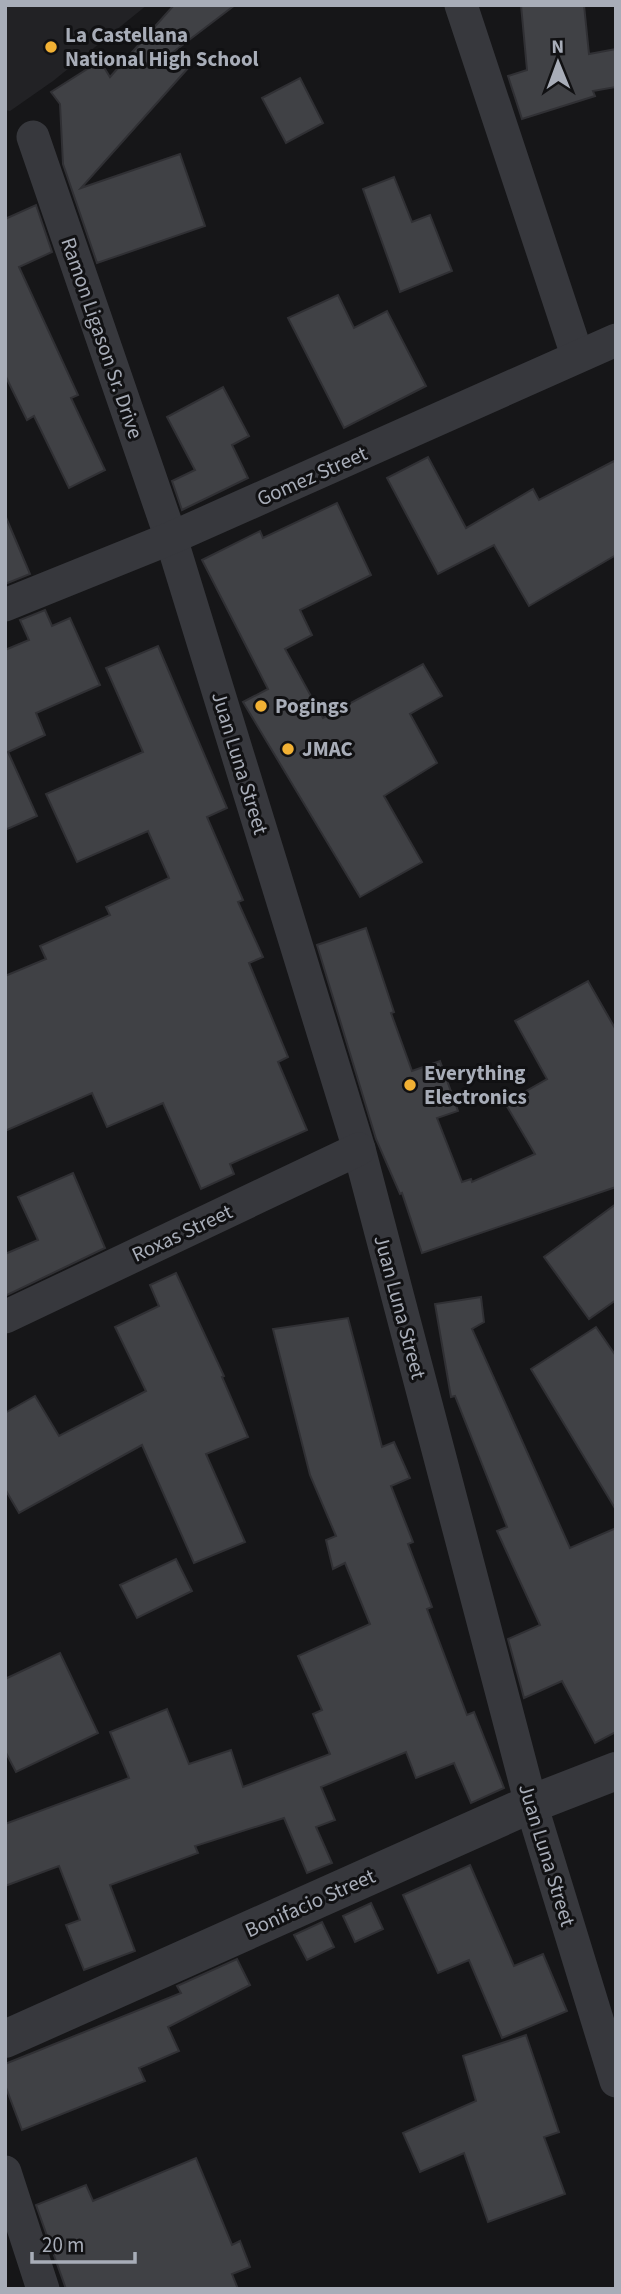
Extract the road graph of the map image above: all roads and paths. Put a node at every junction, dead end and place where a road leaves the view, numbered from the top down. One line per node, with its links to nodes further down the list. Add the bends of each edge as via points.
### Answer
1 (461, 5): 4 (street)
2 (33, 138): 5 (street, Ramon Ligason Sr. Drive)
3 (616, 340): 4 (street, Gomez Street)
4 (577, 355): 5 (street, Gomez Street)
5 (171, 538): 6 (street, Gomez Street); 7 (street, Juan Luna Street)
6 (5, 605)
7 (359, 1149): 8 (street, Roxas Street); 10 (street, Juan Luna Street)
8 (5, 1317)
9 (616, 1771): 10 (street, Bonifacio Street)
10 (531, 1804): 11 (street, Juan Luna Street); 12 (street, Bonifacio Street)
11 (609, 2033): 13 (street, Juan Luna Street)
12 (5, 2039)
13 (616, 2081)
14 (5, 2172): 15 (street)
15 (43, 2289)

